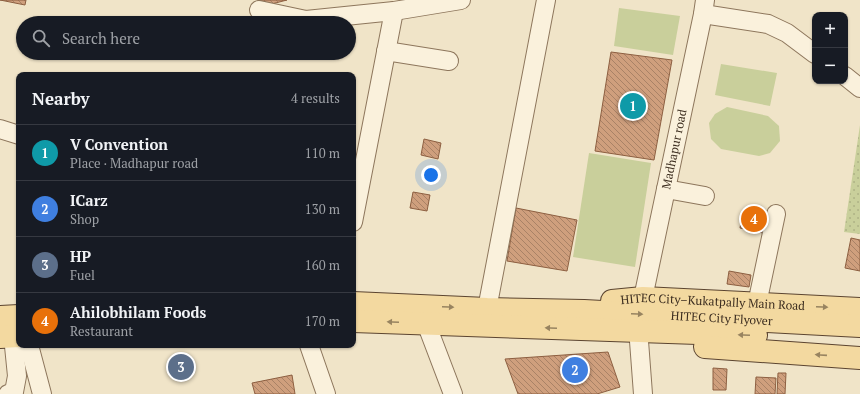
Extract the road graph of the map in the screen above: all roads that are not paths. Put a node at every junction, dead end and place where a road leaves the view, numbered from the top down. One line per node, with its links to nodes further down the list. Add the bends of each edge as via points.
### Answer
1 (461, 0): 5 (street)
2 (546, 0): 22 (street)
3 (704, 7): 9 (street, via 768,24 787,33); 15 (street, Madhapur road)
4 (258, 10): 6 (street)
5 (394, 11): 7 (street); 8 (street)
6 (287, 16)
7 (345, 16)
8 (390, 52): 10 (street); 17 (street)
9 (812, 52)
10 (449, 61)
11 (848, 78): 12 (street)
12 (860, 88)
13 (0, 129): 14 (street)
14 (16, 133)
15 (666, 189): 16 (street); 19 (street, Madhapur road)
16 (705, 196)
17 (356, 208)
18 (776, 214): 21 (street)
19 (643, 298): 21 (main road, HITEC City–Kukatpally Main Road); 27 (main road, HITEC City–Kukatpally Main Road, via 592,305)
20 (356, 303): 22 (main road, HITEC City–Kukatpally Main Road, one-way to 22)
21 (757, 304): 23 (main road, HITEC City–Kukatpally Main Road, one-way to 23)
22 (487, 309): 27 (main road, HITEC City–Kukatpally Main Road)
23 (860, 309)
24 (16, 316): 25 (main road)
25 (0, 317)
26 (356, 320): 28 (main road, HITEC City–Kukatpally Main Road, one-way to 26)
27 (587, 320): 28 (main road, HITEC City–Kukatpally Main Road, one-way to 28); 30 (main road, HITEC City Flyover); 33 (main road, HITEC City–Kukatpally Main Road, via 602,336)
28 (426, 323): 40 (street)
29 (860, 326): 30 (main road, HITEC City Flyover)
30 (811, 330): 32 (main road, HITEC City Flyover)
31 (15, 339): 37 (street, via 17,376 14,392)
32 (860, 340)
33 (639, 341): 36 (main road, HITEC City–Kukatpally Main Road, one-way to 33); 41 (street)
34 (19, 348): 38 (street)
35 (310, 348): 39 (street)
36 (860, 358)
37 (8, 394)
38 (42, 394)
39 (326, 394)
40 (453, 394)
41 (643, 394)

